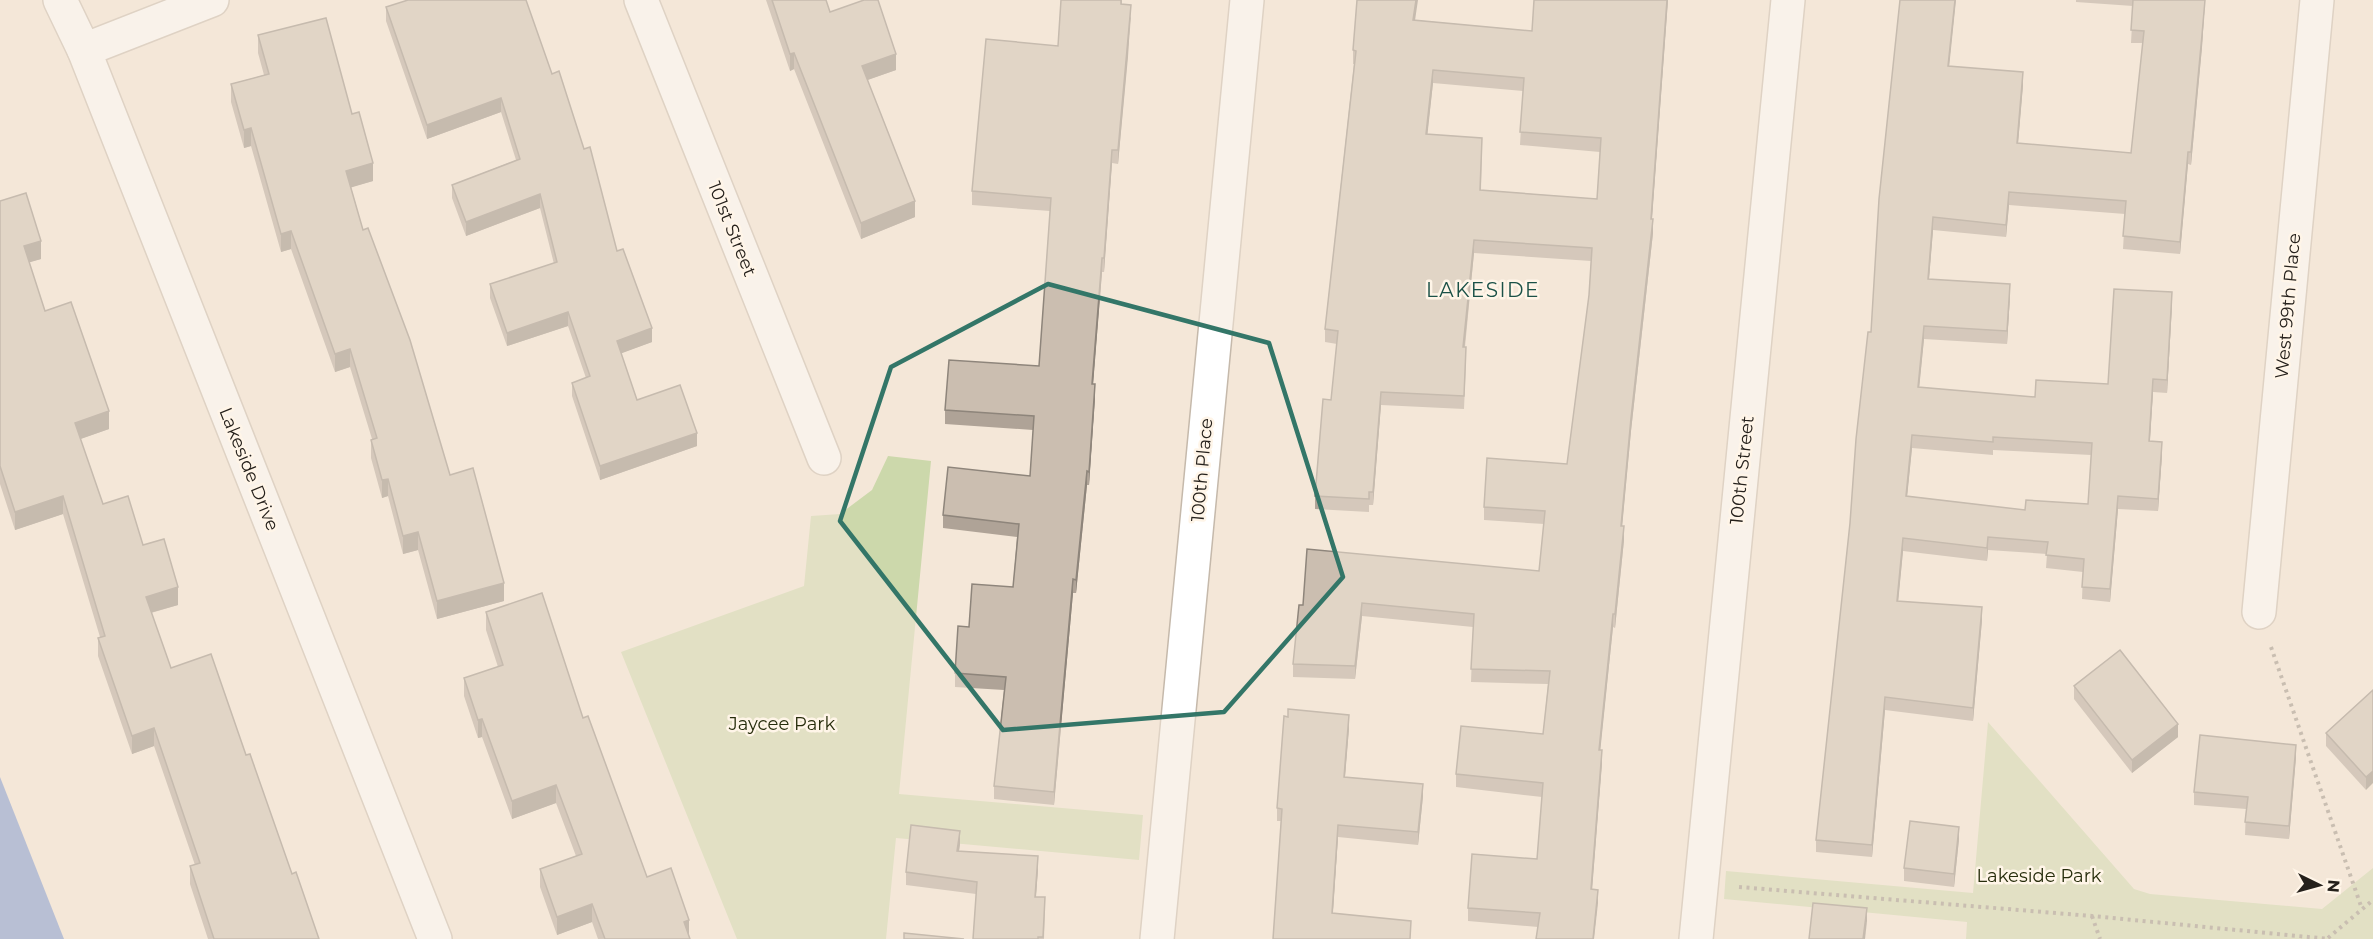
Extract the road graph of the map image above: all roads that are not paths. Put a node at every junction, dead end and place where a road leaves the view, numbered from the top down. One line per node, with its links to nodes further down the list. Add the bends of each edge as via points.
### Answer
1 (60, 0): 7 (street, Lakeside Drive)
2 (212, 0): 7 (street)
3 (641, 0): 8 (street, 101st Street)
4 (1247, 0): 11 (street, 100th Place)
5 (1788, 0): 12 (street, 100th Street)
6 (2317, 0): 9 (street, West 99th Place)
7 (84, 50): 10 (street, Lakeside Drive)
8 (824, 458)
9 (2259, 612)
10 (435, 939)
11 (1157, 939)
12 (1696, 939)

